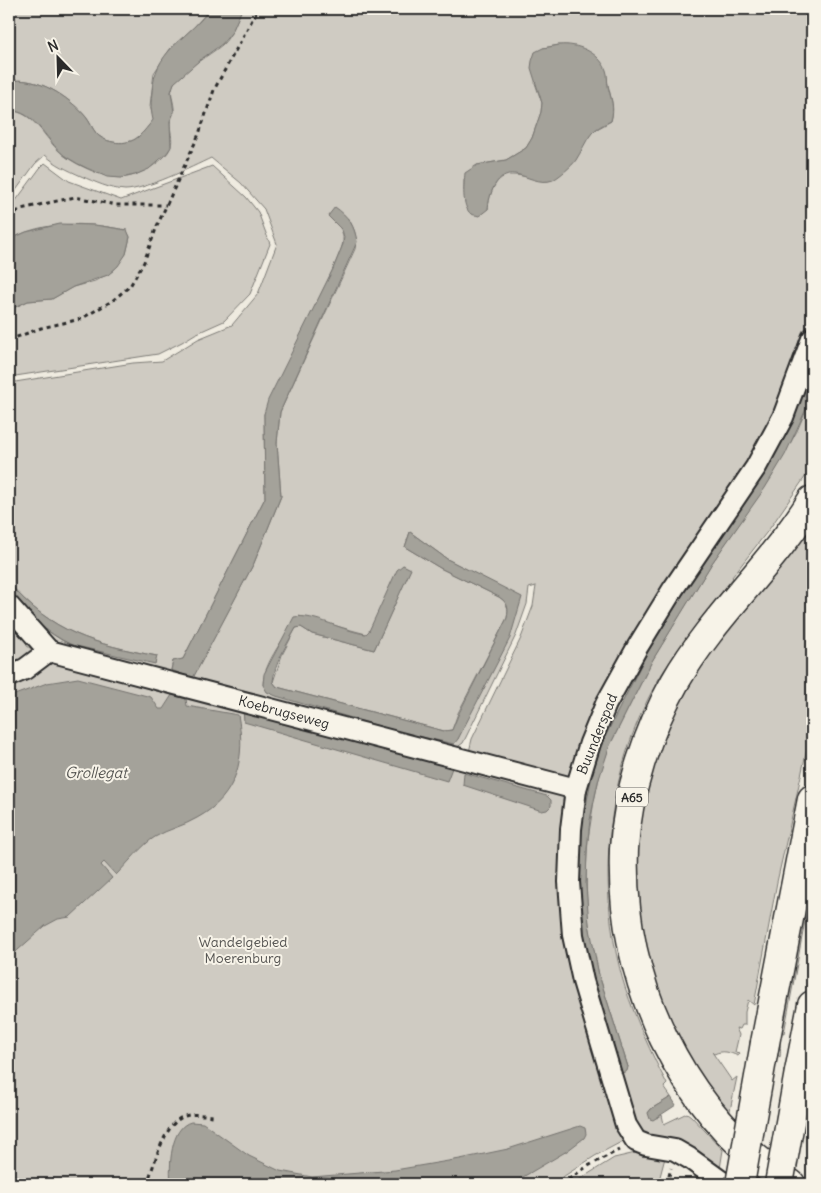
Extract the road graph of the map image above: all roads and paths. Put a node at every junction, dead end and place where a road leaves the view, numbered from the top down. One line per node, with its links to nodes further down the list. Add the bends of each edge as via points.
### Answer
1 (258, 9): 2 (path, via 214,90 199,134)
2 (166, 205): 3 (path, via 116,206 76,197 21,209); 5 (path, via 144,262 130,286 81,319 41,328)
3 (9, 217)
4 (812, 339): 10 (street, Buunderspad, via 783,417 756,467 673,589 606,704)
5 (9, 340)
6 (812, 500): 20 (highway, A65, via 761,570 702,641 671,691 643,755 624,847 624,879 634,954 665,1043 679,1069 721,1124)
7 (9, 606): 8 (street)
8 (49, 651): 9 (street, via 25,669); 10 (street, Koebrugseweg)
9 (9, 676)
10 (576, 788): 14 (street, Buunderspad, via 569,882 573,934 583,981 626,1124)
11 (812, 799): 18 (highway, bridge)
12 (812, 1005): 19 (highway, bridge)
13 (213, 1116): 15 (path, via 183,1116 174,1123 162,1143)
14 (636, 1142): 16 (path, via 588,1166); 17 (street, via 675,1150)
15 (147, 1184)
16 (562, 1184)
17 (725, 1184)
18 (740, 1184)
19 (780, 1184)
20 (791, 1184)

